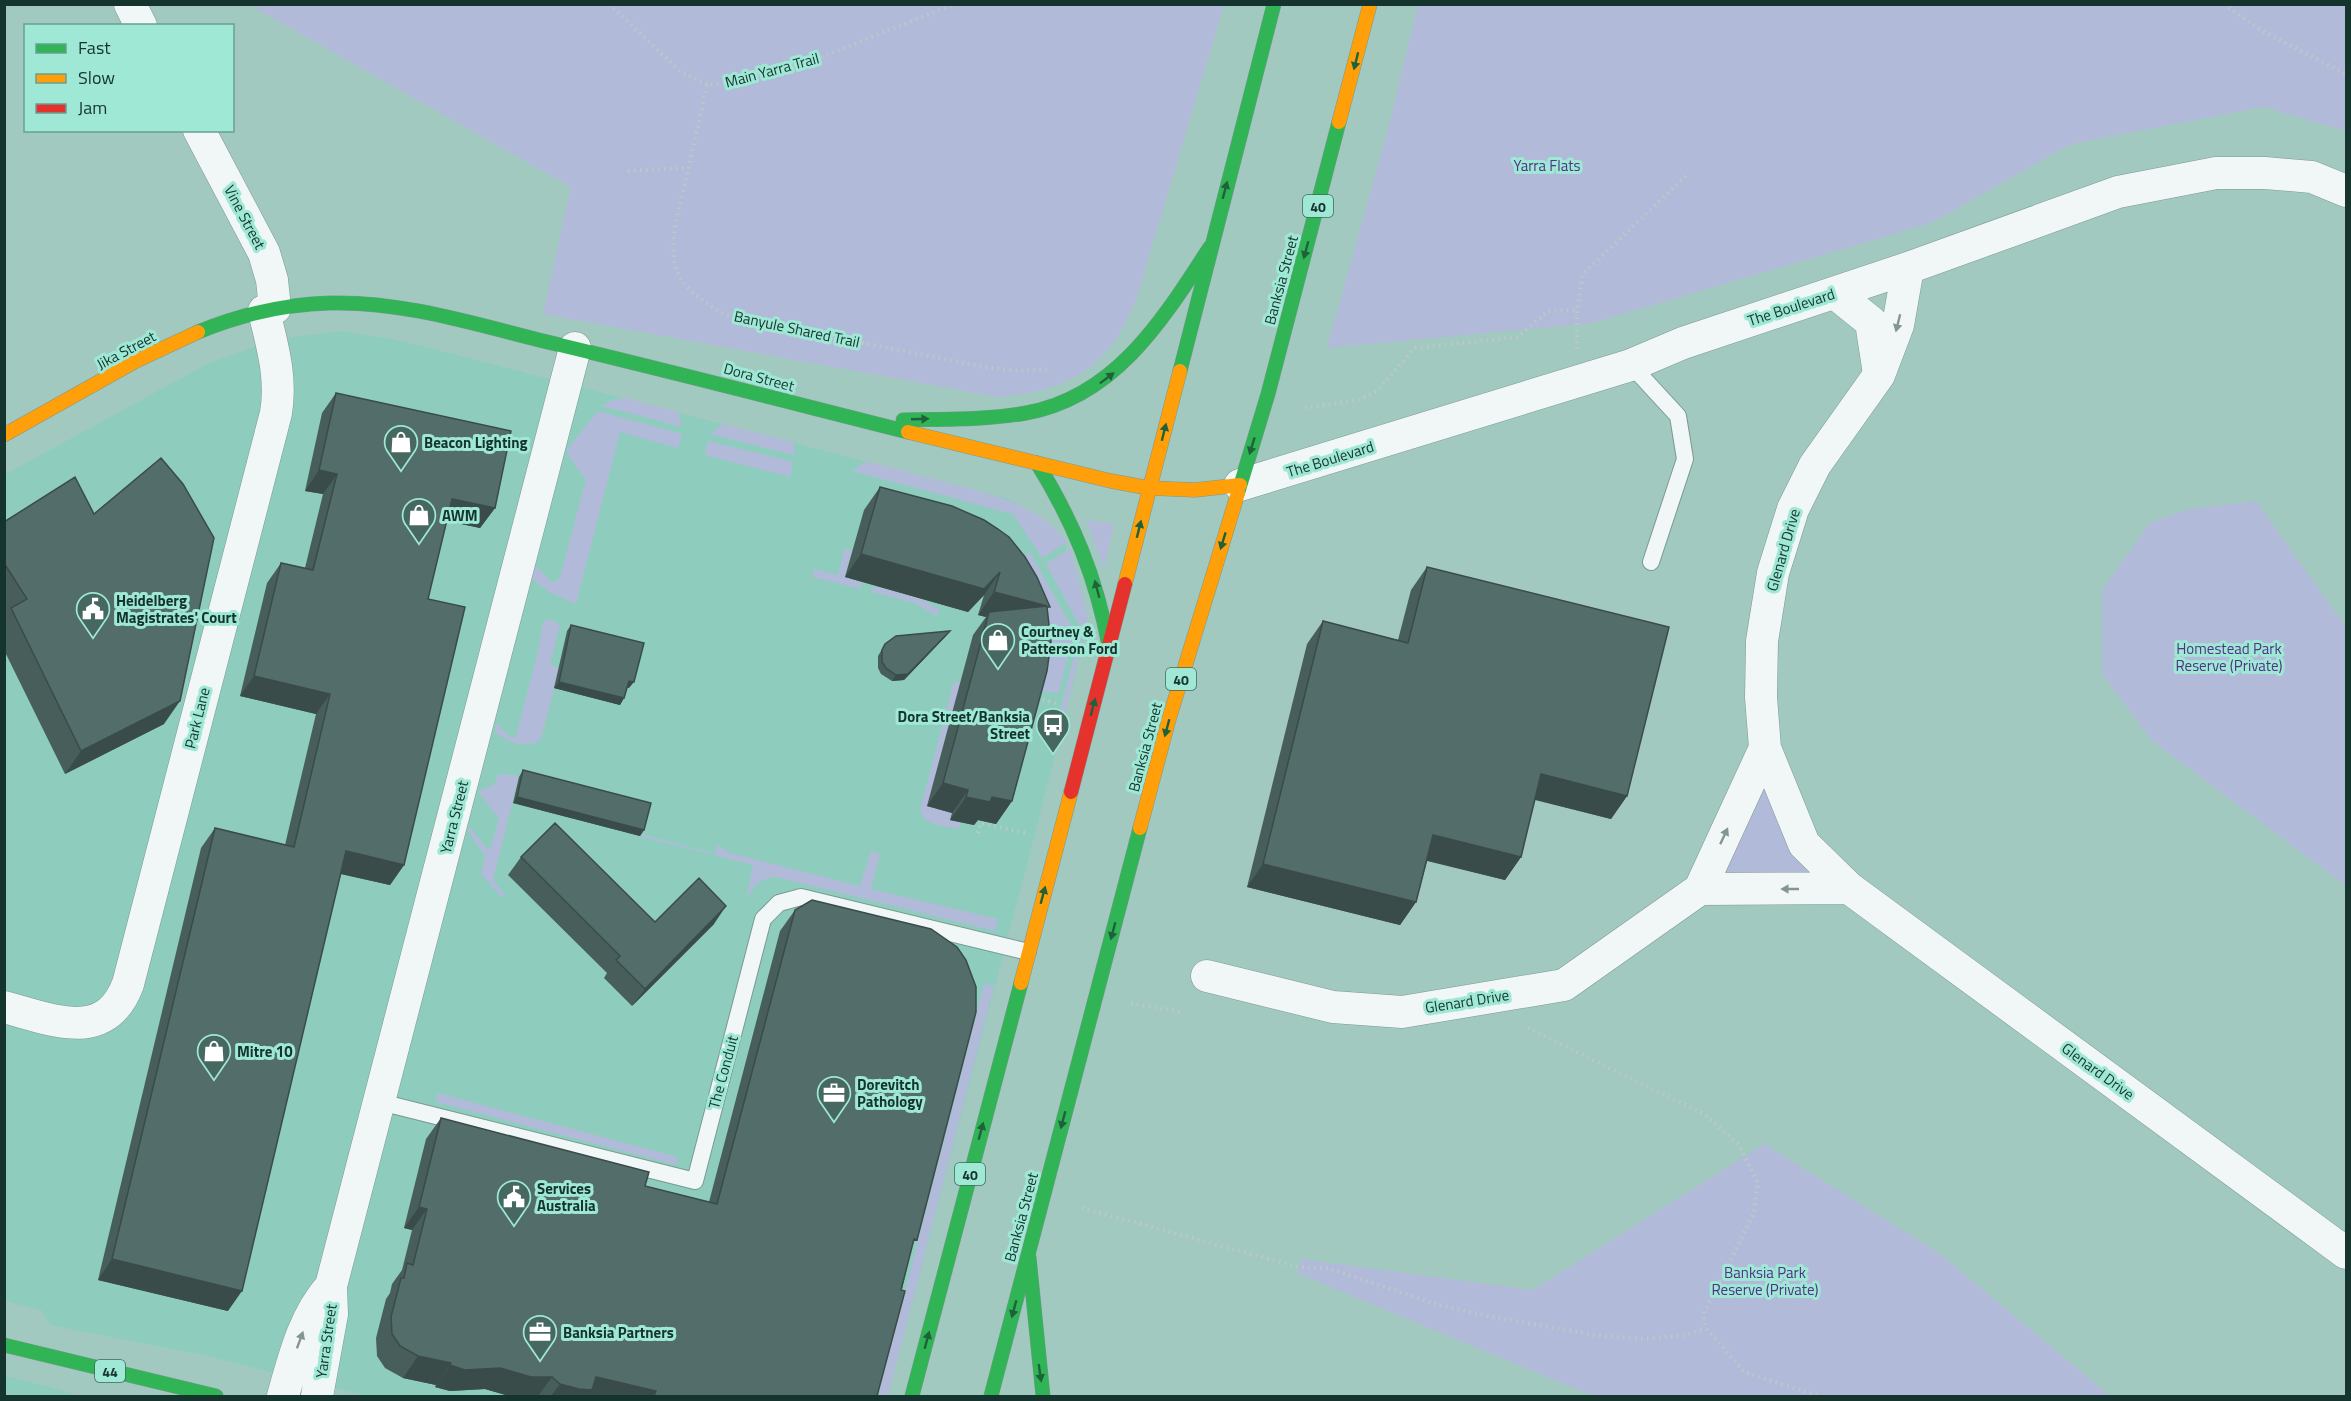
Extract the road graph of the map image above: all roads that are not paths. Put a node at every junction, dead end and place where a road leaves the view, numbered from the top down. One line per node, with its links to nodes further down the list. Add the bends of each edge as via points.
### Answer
1 (130, 4): 4 (street)
2 (1274, 4): 7 (main road, 40, one-way to 2)
3 (1370, 4): 17 (main road, Banksia Street / 40, one-way to 17, via 1268,394)
4 (140, 24)
5 (200, 132): 10 (street, Vine Street, via 264,253 272,280)
6 (2346, 190): 8 (street, The Boulevard, via 2312,177 2216,173 2118,192)
7 (1211, 247): 14 (main road, one-way to 7, via 1018,413 1044,409 1084,394 1141,347); 18 (main road, 40, one-way to 7)
8 (1908, 268): 9 (street, The Boulevard); 13 (street, Glenard Drive, one-way to 13, via 1898,325)
9 (1835, 293): 12 (street, The Boulevard); 13 (street, via 1871,322)
10 (269, 310): 11 (main road, Dora Street, via 327,302 397,307); 15 (main road, Jika Street, via 176,342); 26 (street, Park Lane, via 278,370 276,413 128,984 111,1011 85,1024)
11 (575, 348): 14 (main road, Dora Street); 27 (street, Yarra Street)
12 (1631, 364): 17 (street, The Boulevard); 19 (lane, via 1678,416 1685,459)
13 (1879, 375): 21 (street, Glenard Drive, via 1815,465 1793,509 1773,573 1762,641)
14 (862, 421): 16 (main road, Dora Street)
15 (4, 435)
16 (1037, 463): 18 (main road, Dora Street); 20 (main road, one-way to 16, via 1087,557 1072,520)
17 (1240, 485): 18 (main road, Dora Street, via 1195,490); 28 (main road, Banksia Street / 40, one-way to 28, via 1169,719)
18 (1149, 488): 20 (main road, 40, one-way to 18)
19 (1651, 562)
20 (1109, 646): 24 (main road, 40, one-way to 20)
21 (1765, 748): 22 (street, Glenard Drive, via 1804,844); 23 (street, Glenard Drive, one-way to 21)
22 (1849, 888): 23 (street, one-way to 23); 29 (street, Glenard Drive)
23 (1700, 889): 25 (street, Glenard Drive, via 1564,985 1402,1012 1333,1008)
24 (1028, 952): 27 (lane, The Conduit, via 801,897 779,903 763,919 694,1181); 35 (main road, 40, one-way to 24)
25 (1207, 976)
26 (4, 1007)
27 (380, 1102): 30 (street, Yarra Street)
28 (1029, 1252): 36 (main road, Banksia Street / 40, one-way to 36); 37 (main road, one-way to 37)
29 (2346, 1253)
30 (332, 1286): 33 (street, Yarra Street, one-way to 30, via 307,1322); 34 (street, Yarra Street, via 332,1314)
31 (4, 1345): 32 (main road, 44)
32 (216, 1396)
33 (284, 1396)
34 (317, 1396)
35 (912, 1396)
36 (991, 1396)
37 (1043, 1396)

